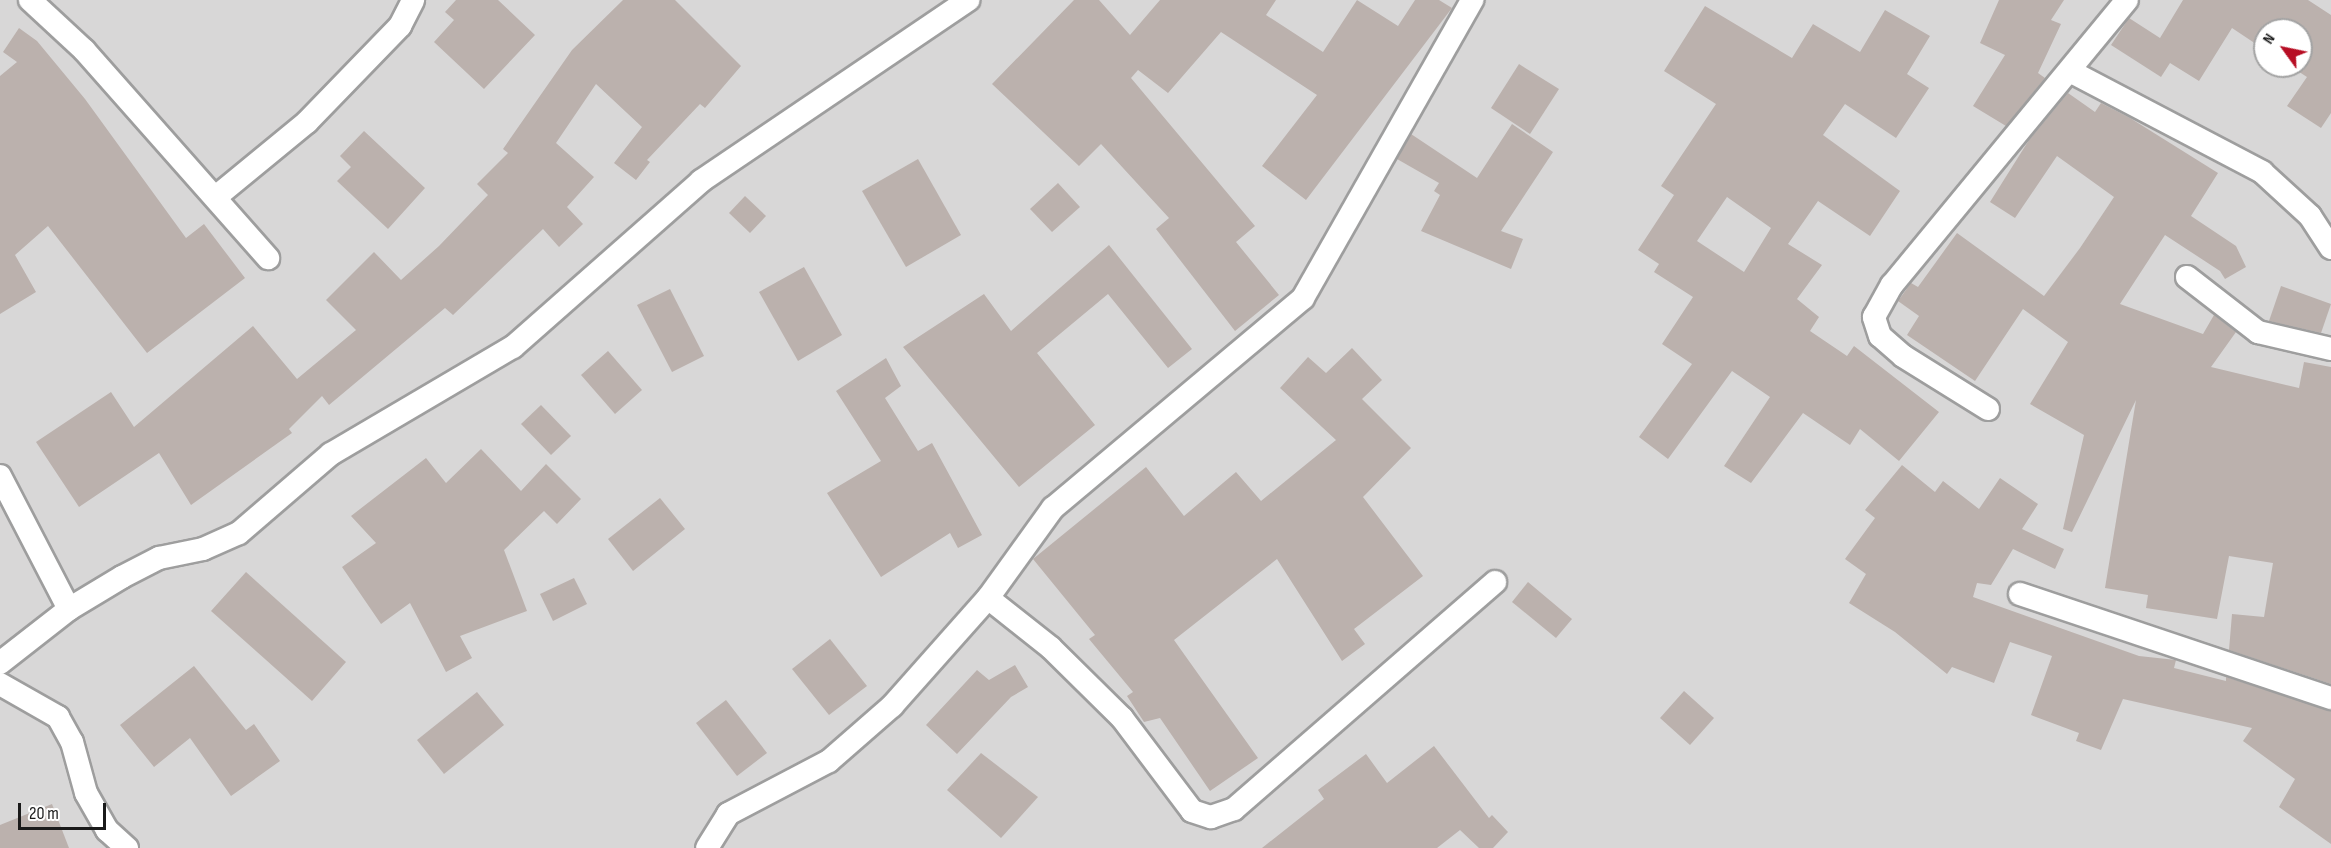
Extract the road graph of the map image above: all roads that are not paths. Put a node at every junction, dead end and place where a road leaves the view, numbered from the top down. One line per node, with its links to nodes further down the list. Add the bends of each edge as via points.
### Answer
1 (30, 0): 7 (street, via 84,50)
2 (413, 0): 7 (street, via 400,26 307,122)
3 (968, 0): 17 (street, via 701,181 513,347 331,454 239,533 203,549 159,558)
4 (1472, 0): 16 (street, via 1303,298 1053,508)
5 (2127, 0): 6 (street)
6 (2070, 71): 8 (street, via 2262,172 2310,216); 12 (street, via 1892,285 1874,317 1881,336 1903,356)
7 (218, 196): 9 (street)
8 (2331, 248)
9 (268, 258)
10 (2187, 277): 11 (street, via 2258,332)
11 (2331, 349)
12 (1988, 409)
13 (0, 476): 17 (street)
14 (1496, 582): 16 (street, via 1234,809 1212,818 1192,811 1122,718 1051,648)
15 (2020, 594): 20 (street)
16 (988, 598): 22 (street, via 892,706 829,761 728,814)
17 (69, 609): 18 (street)
18 (0, 663)
19 (0, 684): 21 (street, via 58,717 72,742 86,793 107,830)
20 (2331, 698)
21 (127, 848)
22 (707, 848)

